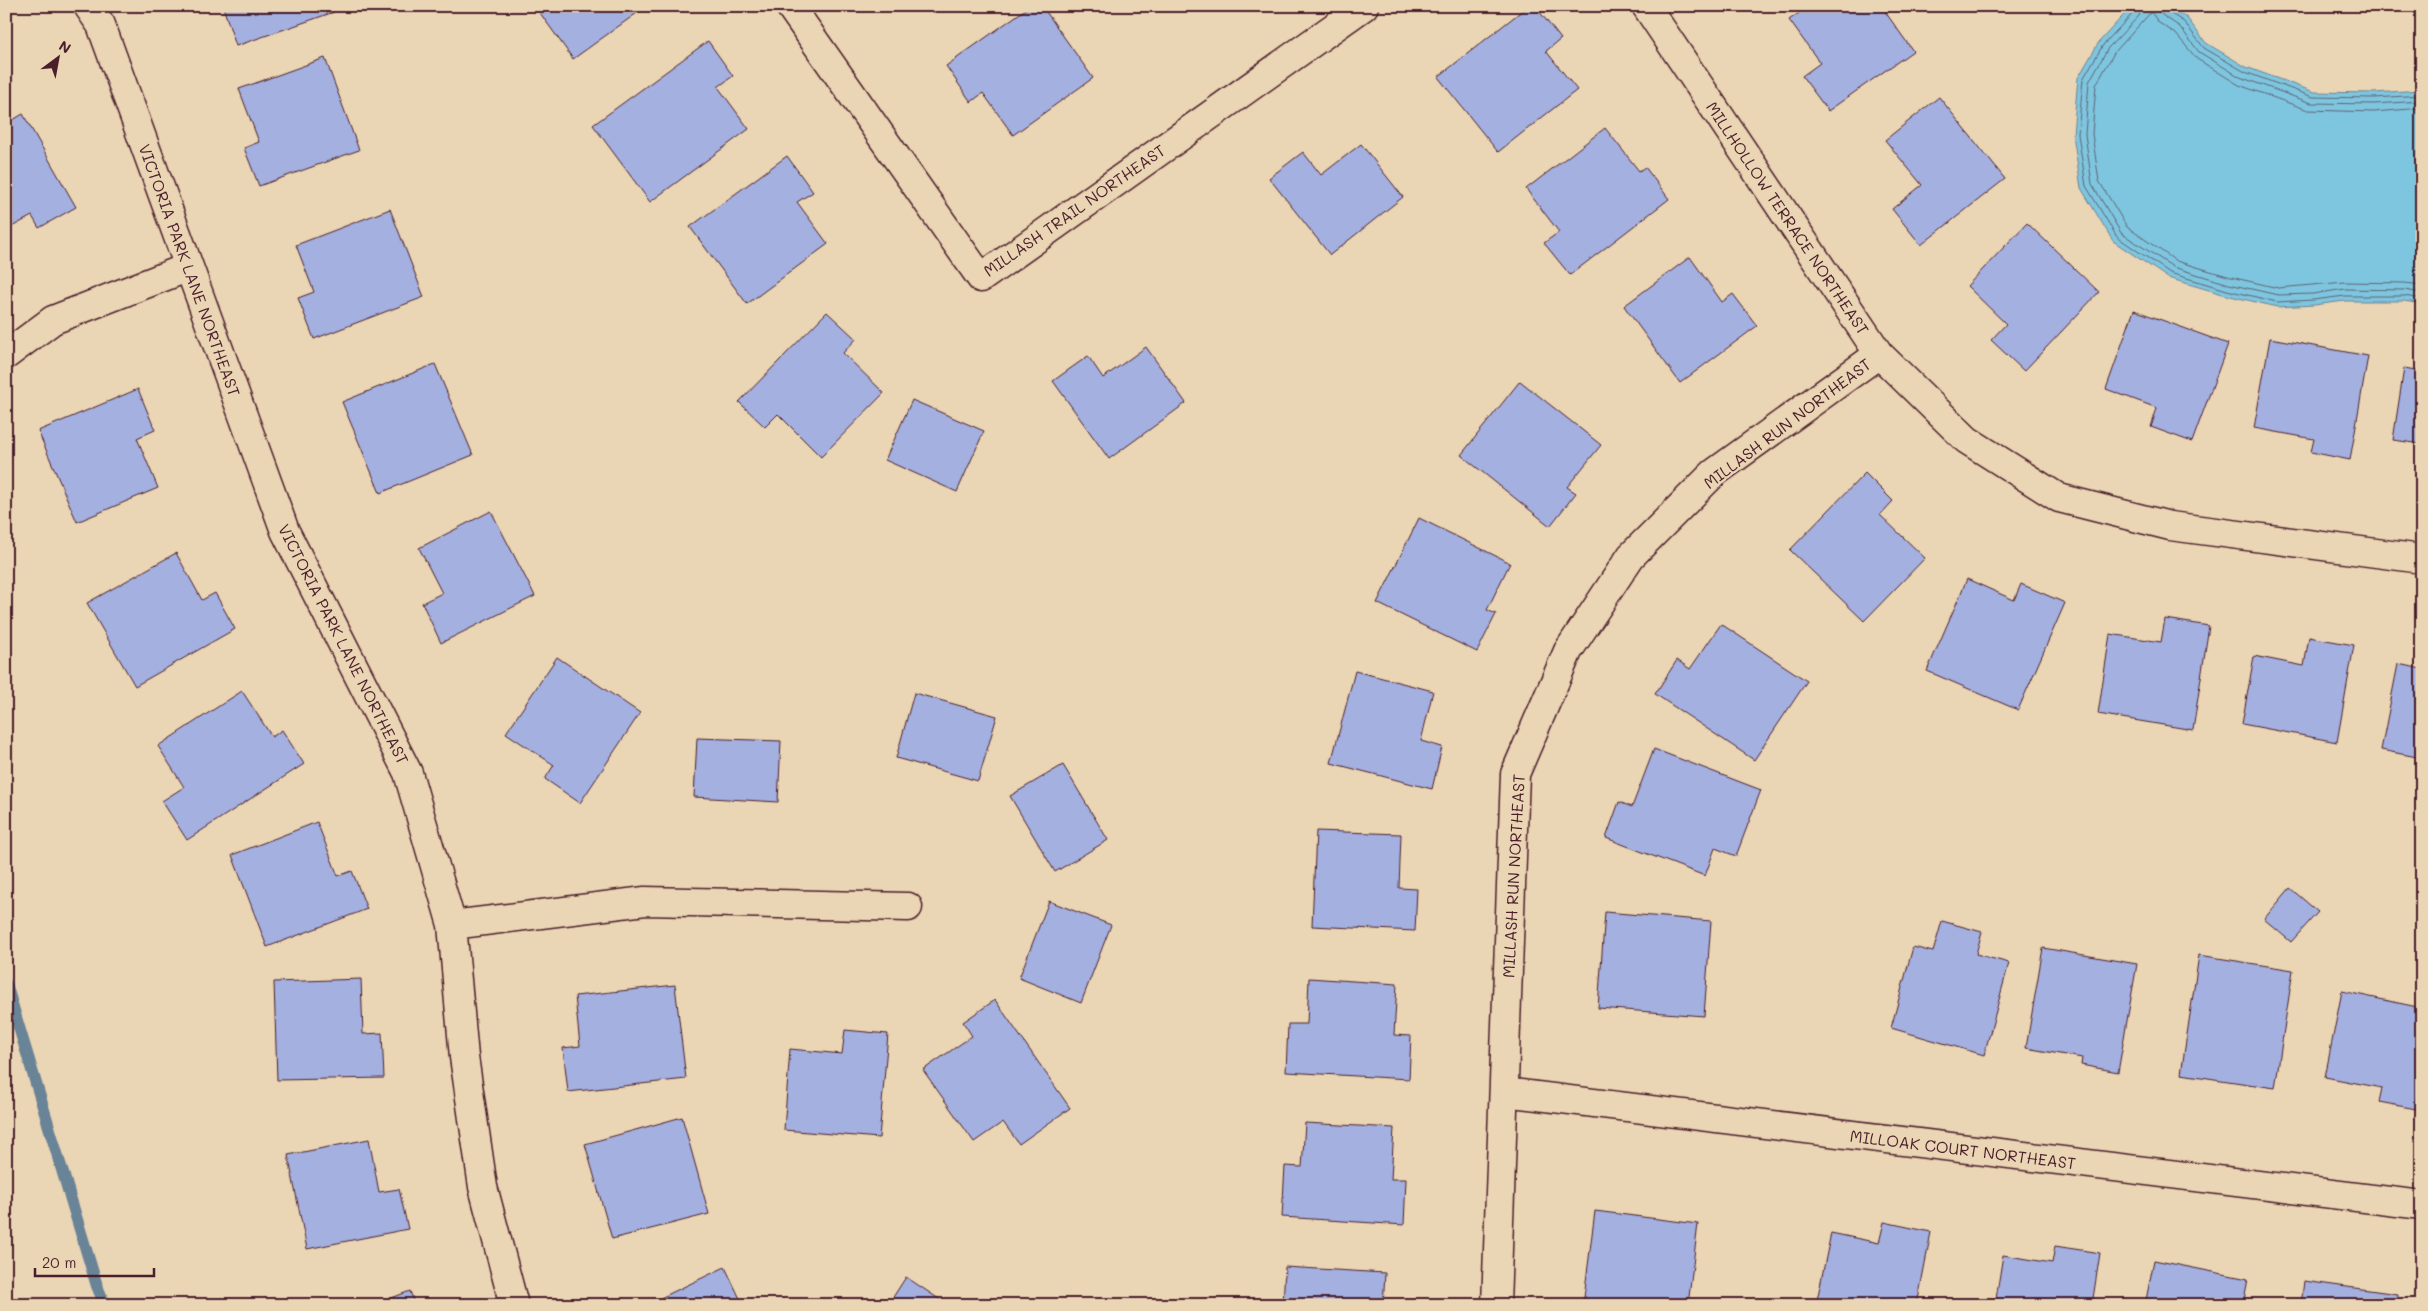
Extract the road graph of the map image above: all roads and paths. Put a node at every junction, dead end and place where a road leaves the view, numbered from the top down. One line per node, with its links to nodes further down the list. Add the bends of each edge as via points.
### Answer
1 (88, 6): 5 (street, VICTORIA PARK LANE NORTHEAST, via 101,25)
2 (790, 6): 3 (street, MILLASH TRAIL NORTHEAST, via 982,278)
3 (1364, 6)
4 (1646, 6): 6 (street, MILLHOLLOW TERRACE NORTHEAST)
5 (189, 267): 7 (street, via 53,320); 10 (street, VICTORIA PARK LANE NORTHEAST, via 285,531 408,773)
6 (1879, 354): 8 (street, MILLHOLLOW TERRACE NORTHEAST, via 1967,440 2059,498 2170,526); 11 (street, MILLASH RUN NORTHEAST, via 1714,473 1631,556 1568,651 1516,774)
7 (6, 355)
8 (2422, 559)
9 (908, 907): 10 (street, via 645,901)
10 (452, 925): 13 (street, VICTORIA PARK LANE NORTHEAST, via 464,1057 483,1187)
11 (1504, 1092): 12 (street, MILLOAK COURT NORTHEAST); 14 (street, MILLASH RUN NORTHEAST)
12 (2422, 1205)
13 (514, 1305)
14 (1496, 1305)

